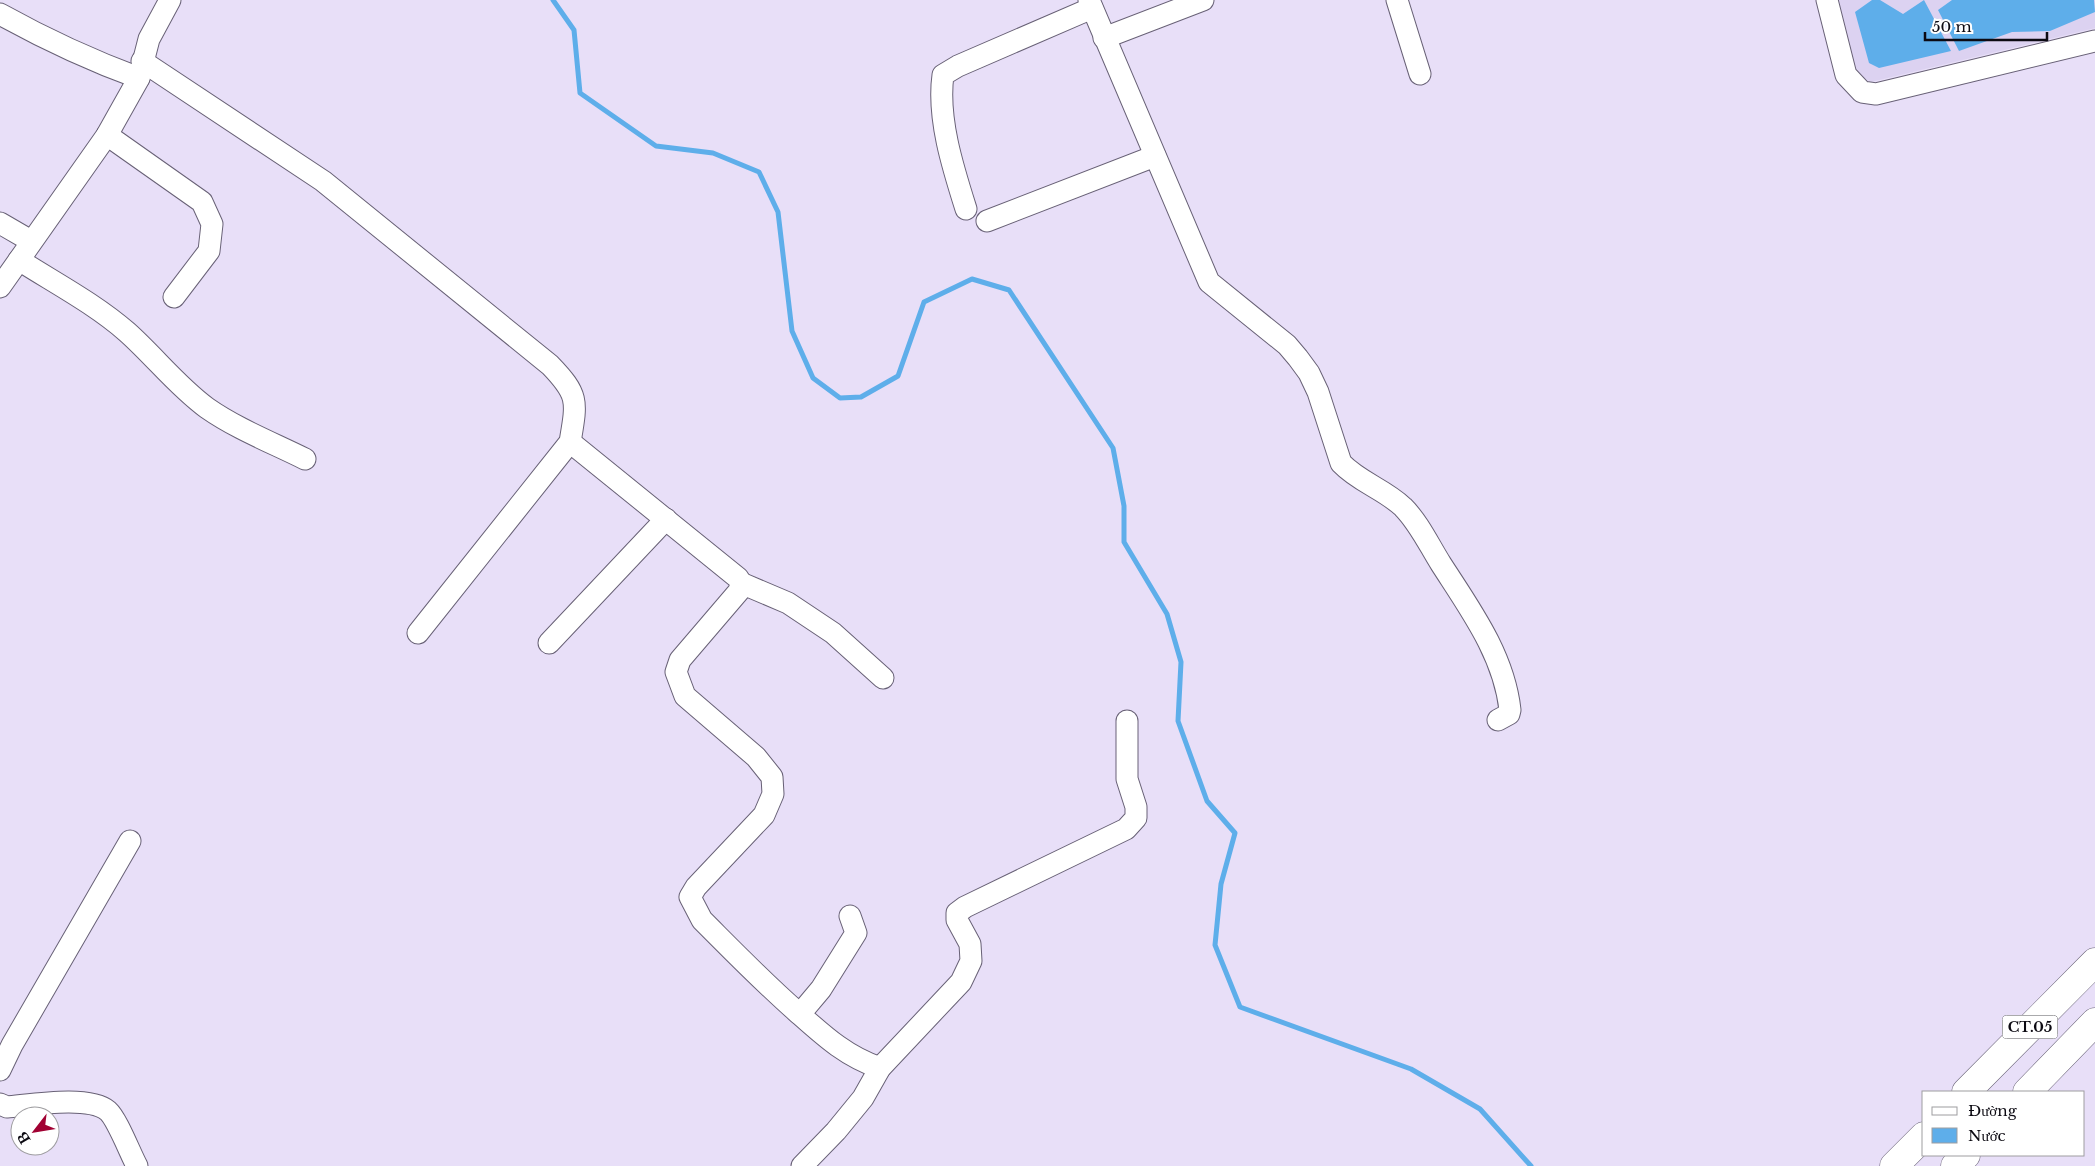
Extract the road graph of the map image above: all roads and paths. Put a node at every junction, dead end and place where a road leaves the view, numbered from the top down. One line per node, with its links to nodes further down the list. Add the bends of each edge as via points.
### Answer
1 (170, 0): 9 (street, via 149,39)
2 (1203, 0): 7 (street)
3 (1397, 0): 10 (street)
4 (1827, 0): 8 (street, via 1846,74 1862,92 1876,94)
5 (1090, 4): 7 (street); 13 (street, via 943,75 943,112 953,167)
6 (0, 14): 9 (street, via 94,62)
7 (1104, 38): 12 (street)
8 (2095, 41)
9 (140, 69): 11 (street); 20 (street, via 323,181 550,365 574,394)
10 (1420, 74)
11 (107, 135): 16 (street); 19 (street, via 202,202 212,224 209,251)
12 (1155, 156): 14 (street); 27 (street, via 1209,282 1287,345 1298,358 1318,392 1341,463 1405,508 1481,627 1500,669 1510,706 1509,714)
13 (966, 209)
14 (987, 221)
15 (0, 223): 16 (street)
16 (31, 241): 17 (street)
17 (20, 260): 18 (street); 21 (street, via 108,317 209,409)
18 (0, 287)
19 (174, 297)
20 (570, 442): 22 (street); 24 (street)
21 (306, 459)
22 (666, 519): 23 (street); 25 (street)
23 (741, 583): 26 (street, via 788,603 834,633); 32 (street, via 739,591 680,660 676,672 685,696 756,757 772,777 773,794 764,815 696,887 690,898 702,920 764,983)
24 (418, 633)
25 (549, 643)
26 (883, 678)
27 (1498, 720)
28 (1127, 721): 34 (street, via 1127,779 1136,807 1133,824 957,913 957,920 970,944 971,961 965,975)
29 (130, 841): 35 (street)
30 (850, 916): 32 (street, via 856,933 821,989)
31 (2095, 962): 36 (highway, CT.05)
32 (800, 1014): 34 (street, via 831,1042 860,1061)
33 (2095, 1022): 37 (highway, CT.05)
34 (880, 1068): 42 (street, via 863,1098)
35 (0, 1070)
36 (1967, 1091)
37 (2028, 1091)
38 (0, 1104): 41 (street, via 8,1107 90,1103 108,1111)
39 (1922, 1138): 43 (highway)
40 (1965, 1156): 44 (highway)
41 (136, 1166)
42 (802, 1166)
43 (1894, 1166)
44 (1955, 1166)

